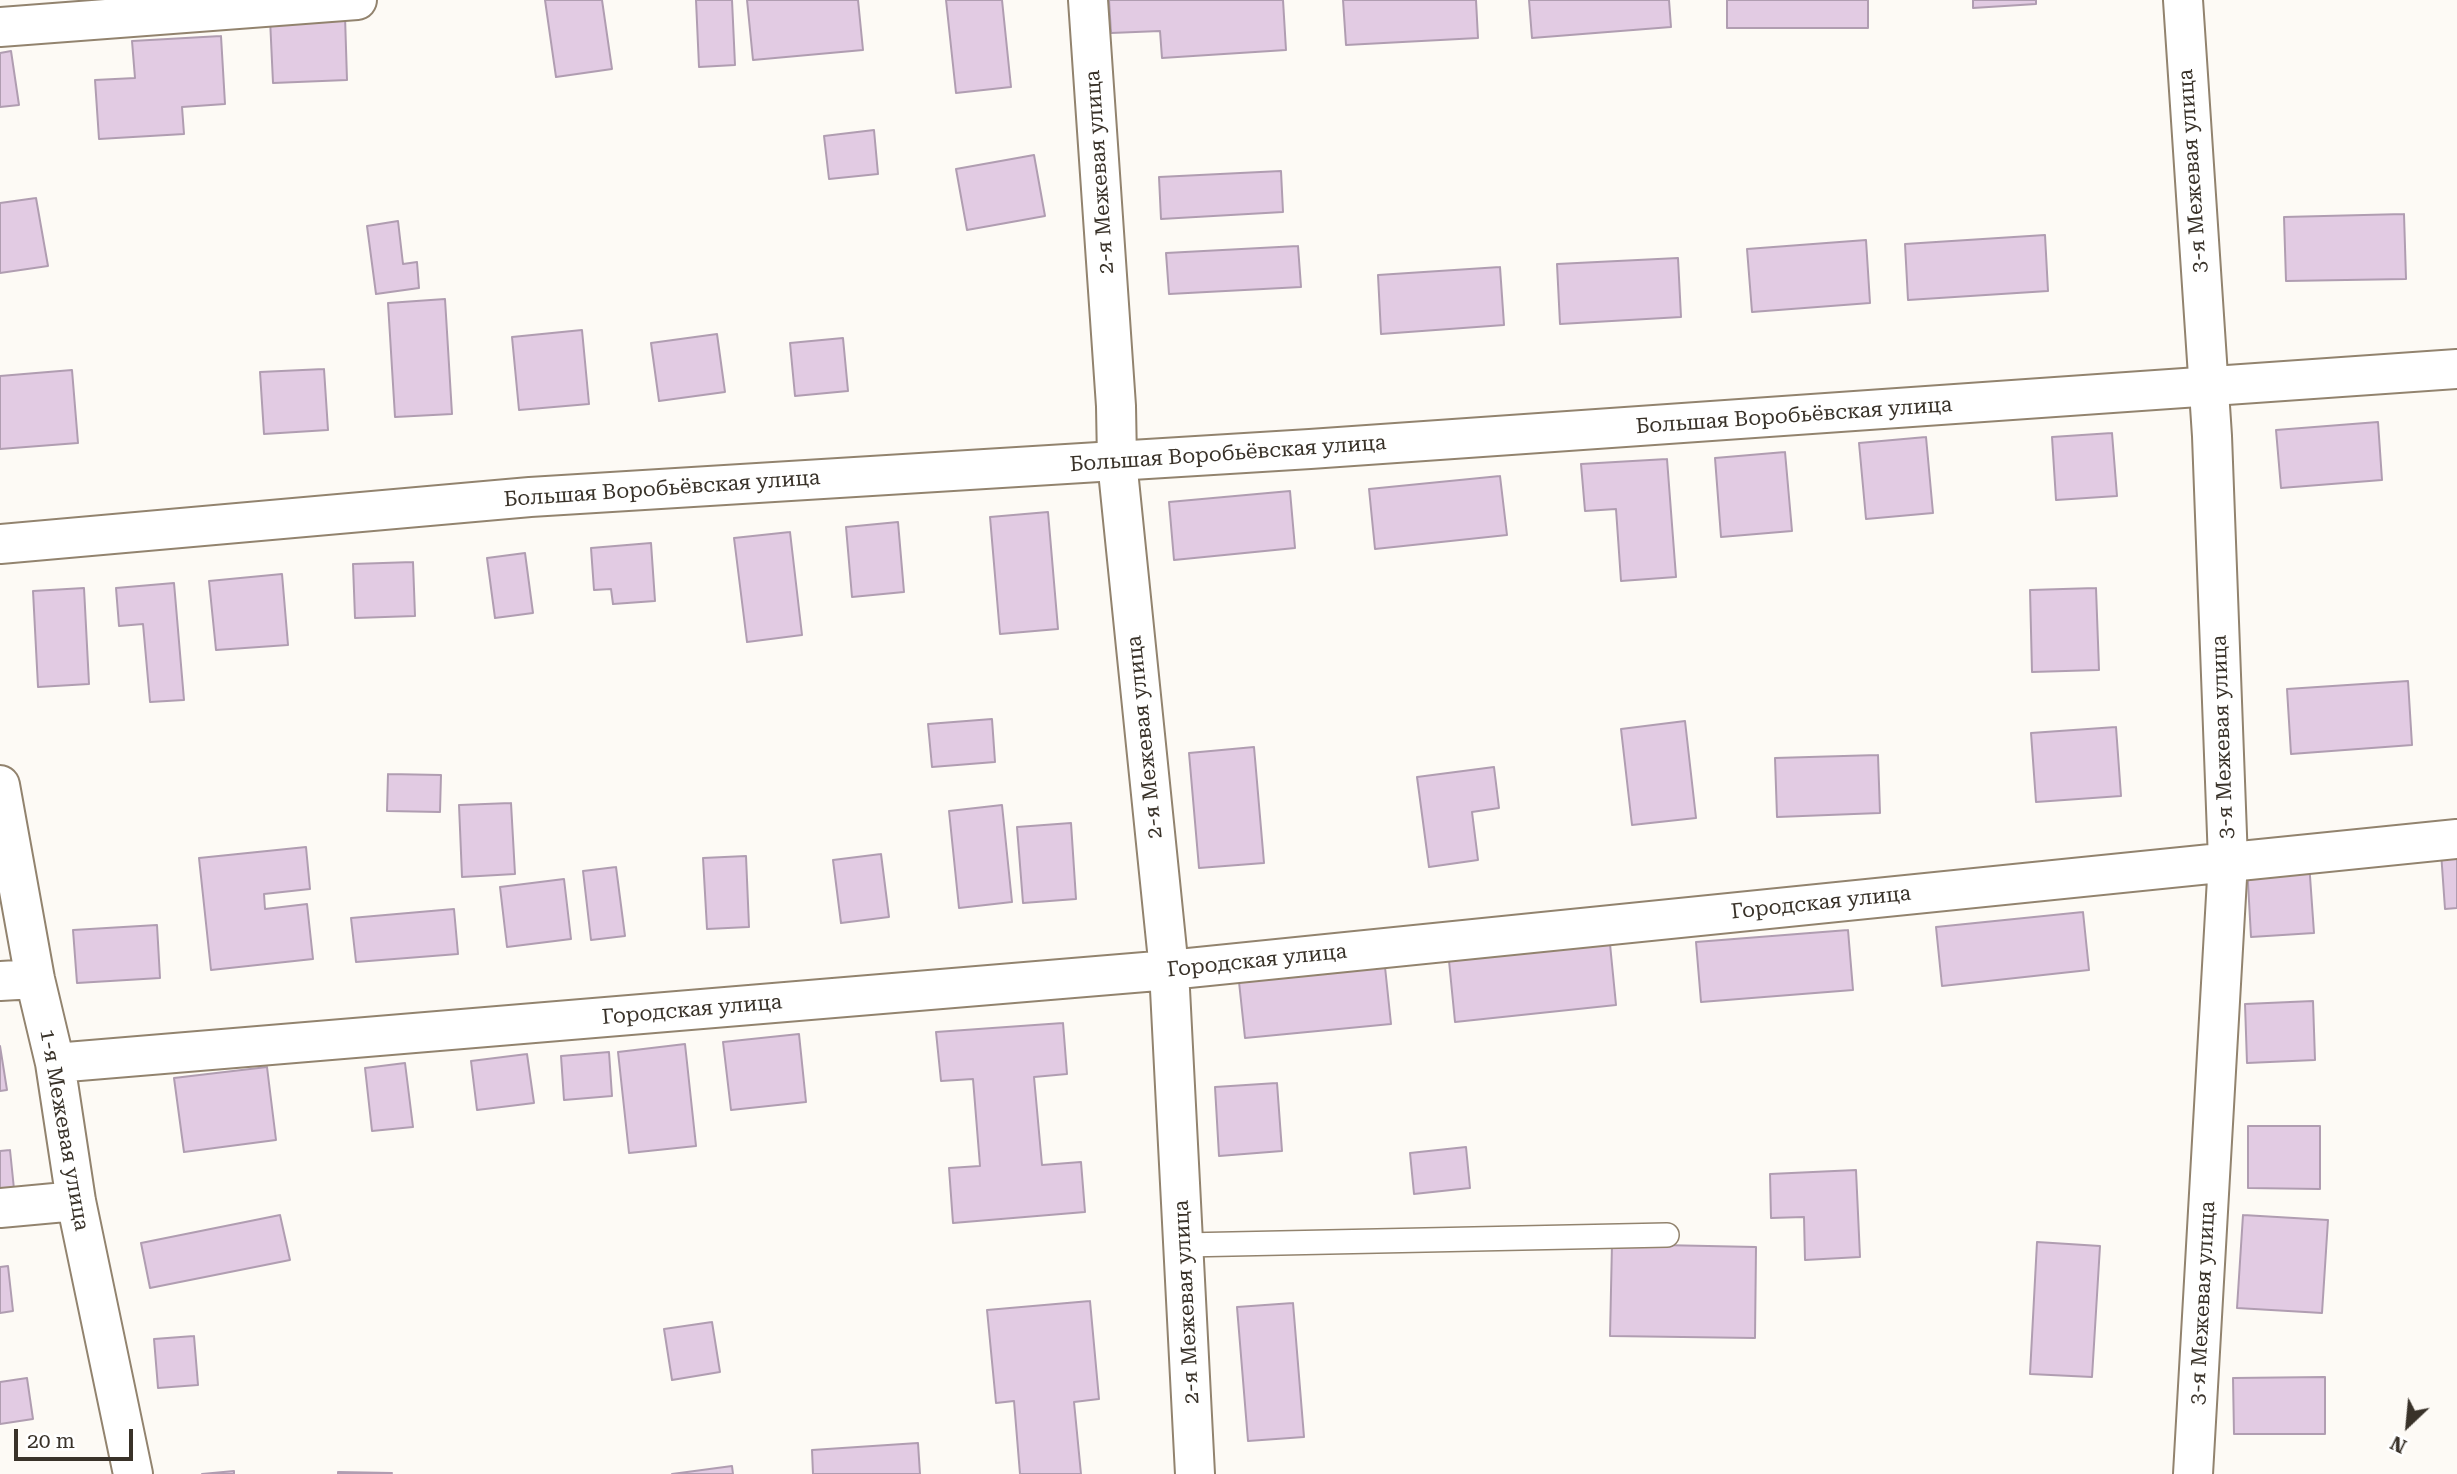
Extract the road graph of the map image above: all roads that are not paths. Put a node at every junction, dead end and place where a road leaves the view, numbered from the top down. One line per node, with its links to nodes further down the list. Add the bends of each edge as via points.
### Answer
1 (357, 0): 4 (street)
2 (1088, 0): 7 (street, 2-я Межевая улица)
3 (2183, 0): 6 (street, 3-я Межевая улица)
4 (0, 27)
5 (2457, 369): 6 (street, Большая Воробьёвская улица)
6 (2208, 387): 7 (street, Большая Воробьёвская улица); 11 (street, 3-я Межевая улица)
7 (1117, 461): 8 (street, Большая Воробьёвская улица, via 530,497); 12 (street, 2-я Межевая улица)
8 (0, 544)
9 (0, 785): 13 (street, 1-я Межевая улица)
10 (2457, 839): 11 (street, Городская улица)
11 (2228, 861): 12 (street, Городская улица); 21 (street, 3-я Межевая улица)
12 (1169, 970): 14 (street, Городская улица); 18 (street, 2-я Межевая улица)
13 (18, 980): 14 (street, 1-я Межевая улица)
14 (55, 1063): 15 (street, 1-я Межевая улица)
15 (76, 1200): 16 (street); 19 (street, 1-я Межевая улица)
16 (0, 1208)
17 (1667, 1235): 18 (lane)
18 (1184, 1245): 20 (street, 2-я Межевая улица)
19 (133, 1474)
20 (1195, 1474)
21 (2193, 1474)

